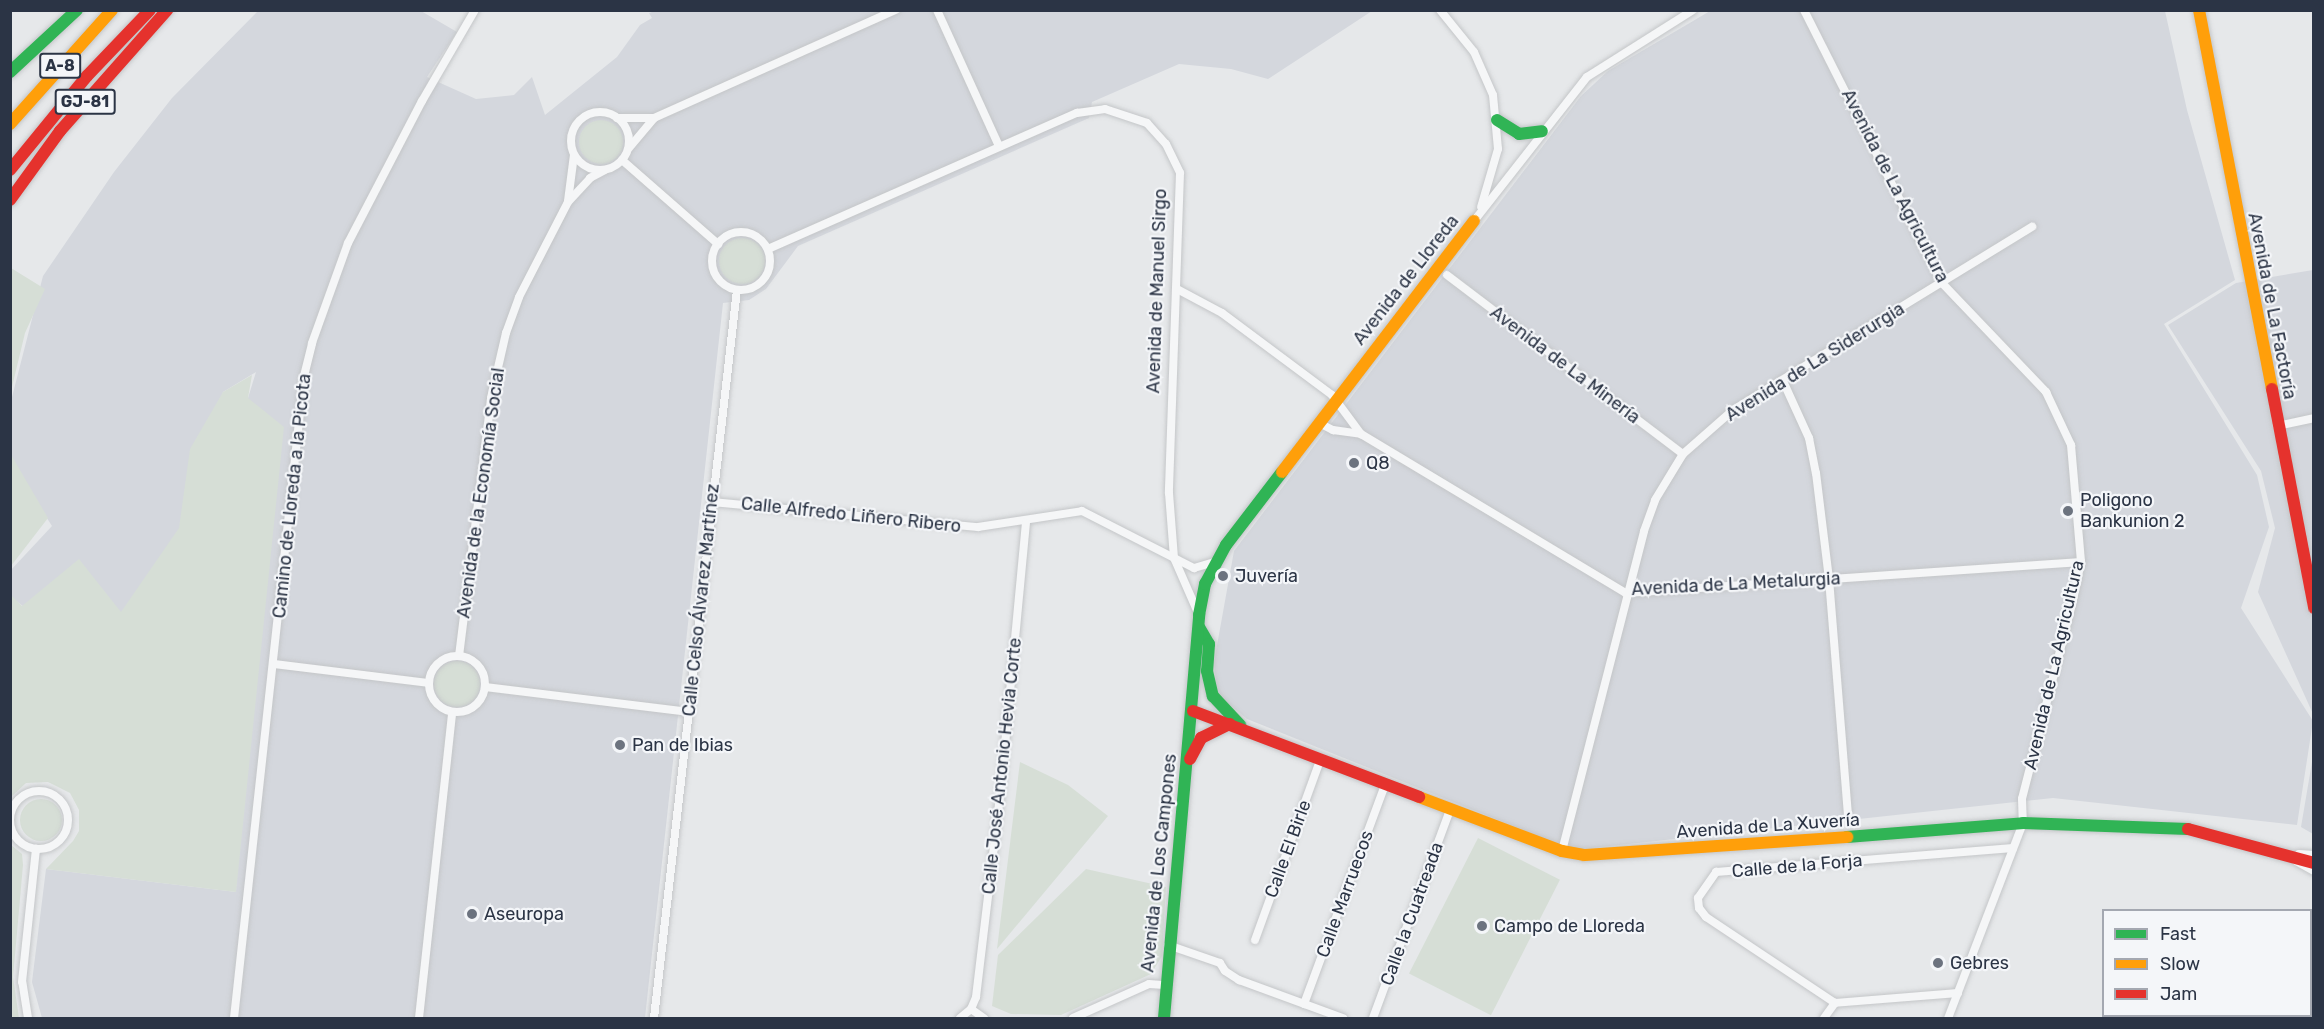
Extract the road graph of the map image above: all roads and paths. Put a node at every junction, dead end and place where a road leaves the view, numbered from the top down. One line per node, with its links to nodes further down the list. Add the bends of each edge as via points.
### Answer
1 (77, 10): 12 (main road)
2 (112, 10): 16 (main road, A-8)
3 (150, 10): 22 (main road, A-8, via 87,76)
4 (167, 10): 24 (main road, GJ-81, via 60,130)
5 (475, 10): 51 (street, Camino de Lloreda a la Picota, via 348,243 312,343 304,376)
6 (896, 10): 14 (street)
7 (937, 10): 18 (street)
8 (1440, 10): 15 (street, via 1483,69)
9 (1693, 10): 17 (street, Avenida de Lloreda, via 1587,77)
10 (1804, 10): 31 (street, Avenida de La Agricultura)
11 (2199, 10): 38 (main road, Avenida de La Factoría)
12 (10, 72)
13 (617, 118): 14 (street); 19 (street, via 627,129); 20 (street, via 604,112 585,117 573,132)
14 (654, 118): 19 (street)
15 (1497, 120): 17 (main road, via 1519,134); 26 (street, via 1496,163)
16 (10, 124)
17 (1542, 131): 26 (street, Avenida de Lloreda)
18 (999, 146): 29 (street, Avenida de Manuel Sirgo); 32 (street, Avenida de Manuel Sirgo, via 1092,109 1121,111 1147,123 1166,144 1180,173)
19 (627, 151): 21 (street)
20 (574, 153): 23 (street, via 586,166); 25 (street, Avenida de la Economía Social)
21 (622, 160): 23 (street); 28 (street)
22 (10, 170)
23 (605, 170): 25 (street, Avenida de la Economía Social, via 590,178)
24 (10, 200)
25 (568, 202): 50 (street, Avenida de la Economía Social, via 519,297 497,365)
26 (1474, 221): 35 (main road, Avenida de Lloreda)
27 (2032, 227): 31 (street, Avenida de La Siderurgia)
28 (718, 244): 29 (street, via 740,232 757,236); 33 (street, via 713,253 715,273 720,281)
29 (768, 249): 33 (street, via 770,266 762,282)
30 (1447, 275): 40 (street, Avenida de La Minería)
31 (1942, 283): 34 (street, Avenida de La Siderurgia); 45 (street, Avenida de La Agricultura, via 2046,392 2071,445)
32 (1177, 289): 35 (street, via 1222,313); 43 (street, Avenida de Manuel Sirgo, via 1169,424)
33 (737, 290): 41 (street, Calle Celso Álvarez Martínez)
34 (1783, 381): 40 (street, Avenida de La Siderurgia, via 1733,410); 46 (street, via 1809,438)
35 (1336, 400): 37 (main road, Avenida de Lloreda); 39 (street)
36 (2313, 418): 38 (street)
37 (1319, 423): 39 (street, via 1333,430); 44 (main road, Avenida de Lloreda)
38 (2277, 426): 48 (main road, Avenida de La Factoría)
39 (1361, 434): 47 (street, Avenida de La Metalurgia)
40 (1683, 454): 47 (street, Avenida de La Siderurgia, via 1655,500)
41 (712, 502): 42 (street, Calle Alfredo Liñero Ribero, via 920,524 978,527); 56 (street, Calle Celso Álvarez Martínez)
42 (1026, 523): 43 (street, Calle Alfredo Liñero Ribero, via 1082,511); 78 (street, Calle José Antonio Hevia Corte, via 976,997)
43 (1174, 558): 44 (street, via 1194,568); 49 (street, Avenida de Manuel Sirgo)
44 (1215, 562): 49 (main road, Avenida de Lloreda)
45 (2081, 562): 46 (street, Avenida de La Metalurgia); 64 (street, Avenida de La Agricultura, via 2022,799)
46 (1829, 579): 47 (street, Avenida de La Metalurgia); 63 (street)
47 (1626, 593): 67 (street, Avenida de La Siderurgia)
48 (2313, 608)
49 (1199, 621): 54 (main road, Avenida de Manuel Sirgo); 58 (main road, Avenida de La Xuvería, via 1209,644 1207,671 1213,696)
50 (459, 656): 52 (street, via 442,660); 53 (street, via 482,670)
51 (274, 664): 52 (street); 80 (street, Camino de Lloreda a la Picota)
52 (428, 682): 55 (street, via 432,699)
53 (485, 687): 55 (street, via 478,704); 56 (street)
54 (1193, 711): 57 (main road, Avenida de La Xuvería); 60 (main road, Avenida de Los Campones)
55 (452, 712): 81 (street)
56 (689, 712): 82 (street, Calle Celso Álvarez Martínez)
57 (1230, 724): 58 (main road, Avenida de La Xuvería); 60 (main road, via 1201,738)
58 (1244, 728): 59 (main road, Avenida de La Xuvería)
59 (1321, 758): 61 (main road, Avenida de La Xuvería); 72 (street, Calle El Birle)
60 (1187, 765): 73 (main road, Avenida de Los Campones)
61 (1385, 784): 62 (main road, Avenida de La Xuvería); 77 (street, Calle Marruecos)
62 (1450, 810): 67 (main road, Avenida de La Xuvería); 88 (street, Calle la Cuatreada)
63 (1848, 813)
64 (2023, 823): 65 (street); 67 (main road, Avenida de La Xuvería, via 1619,856); 68 (main road, Avenida de La Xuvería, via 2202,830)
65 (2013, 848): 75 (street); 76 (street, Calle de la Forja, via 1716,872 1698,898 1699,908 1706,916)
66 (36, 849): 66 (street, via 61,839 68,823 58,798 41,791 22,797 11,813 19,840); 79 (street, via 22,982)
67 (1562, 851)
68 (2283, 852): 69 (street); 70 (main road, Avenida de La Xuvería); 71 (street)
69 (2313, 855)
70 (2313, 862)
71 (2313, 871)
72 (1255, 940)
73 (1168, 945): 74 (main road, Avenida de Los Campones); 77 (street, via 1210,960 1239,980)
74 (1165, 985): 85 (street, via 1149,984); 86 (main road, Avenida de Los Campones)
75 (1958, 993): 76 (street); 90 (street)
76 (1835, 1003): 89 (street)
77 (1304, 1004): 87 (street)
78 (970, 1009): 83 (street); 84 (street)
79 (28, 1018)
80 (234, 1018)
81 (419, 1018)
82 (654, 1018)
83 (960, 1018)
84 (984, 1018)
85 (1073, 1018)
86 (1164, 1018)
87 (1343, 1018)
88 (1373, 1018)
89 (1824, 1018)
90 (1948, 1018)

